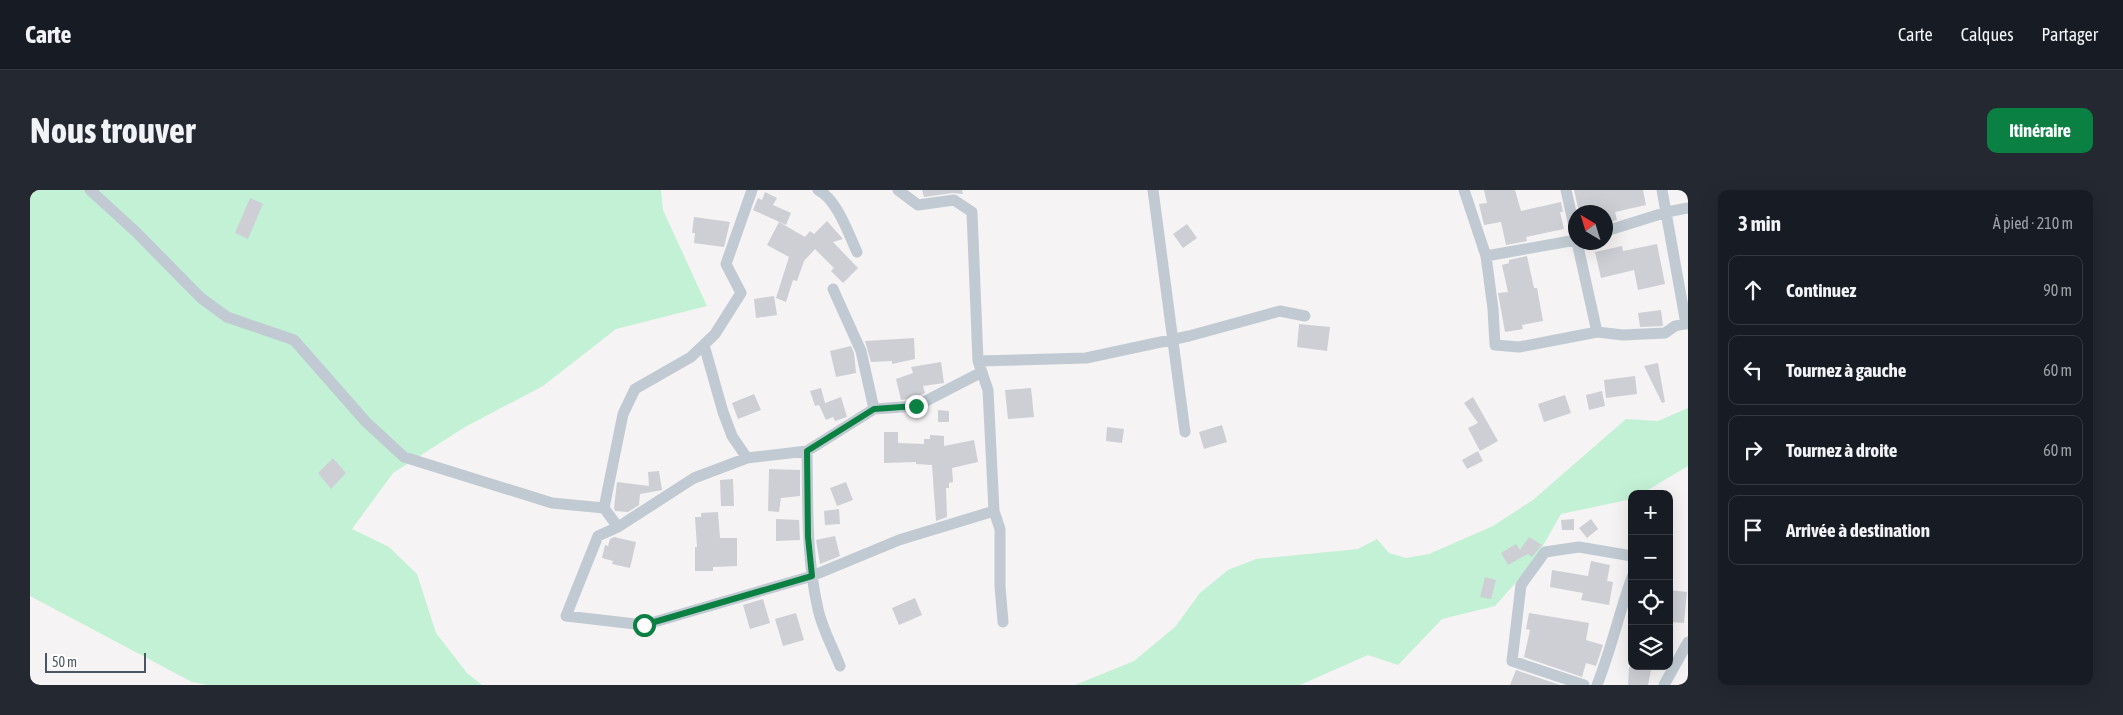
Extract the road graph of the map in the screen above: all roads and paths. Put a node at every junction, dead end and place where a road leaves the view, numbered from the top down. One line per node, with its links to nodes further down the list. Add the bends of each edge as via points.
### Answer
1 (90, 190): 28 (street, via 201,298 227,317 294,340 366,422 404,457 552,503)
2 (752, 190): 22 (street, via 726,264 741,293 716,334)
3 (818, 190): 15 (street, via 842,217)
4 (898, 190): 23 (street, via 918,205 954,200 972,212)
5 (1153, 190): 21 (street)
6 (1464, 190): 16 (street)
7 (1566, 190): 9 (street)
8 (1662, 190): 11 (street)
9 (1569, 205)
10 (1688, 208): 11 (street)
11 (1667, 212): 12 (street); 19 (street)
12 (1613, 229)
13 (1568, 242): 16 (street)
14 (1578, 250): 20 (street)
15 (858, 252)
16 (1486, 256): 20 (street, via 1495,345 1519,347)
17 (833, 289): 24 (street, via 861,351)
18 (1306, 316): 21 (street, via 1280,311)
19 (1687, 324): 20 (street, via 1675,326 1665,333 1623,335)
20 (1598, 332)
21 (1173, 339): 23 (street, via 1086,358); 25 (street)
22 (704, 345): 27 (street, via 732,436); 28 (street, via 691,357 635,389 623,414)
23 (980, 366): 24 (street, via 916,406); 29 (street, via 988,390)
24 (874, 409): 26 (street)
25 (1185, 432)
26 (807, 451): 27 (street); 32 (street)
27 (747, 458): 30 (street, via 694,478)
28 (604, 508): 30 (street)
29 (994, 511): 32 (street, via 899,540); 34 (street, via 1000,529)
30 (618, 527): 32 (street, via 598,536 566,616 644,625)
31 (1628, 555): 37 (street, via 1579,547 1546,552 1521,585 1512,661)
32 (812, 576): 36 (street, via 818,610)
33 (1631, 580): 38 (street)
34 (1003, 622)
35 (1688, 642): 39 (street)
36 (840, 666)
37 (1584, 685)
38 (1599, 685)
39 (1664, 685)

